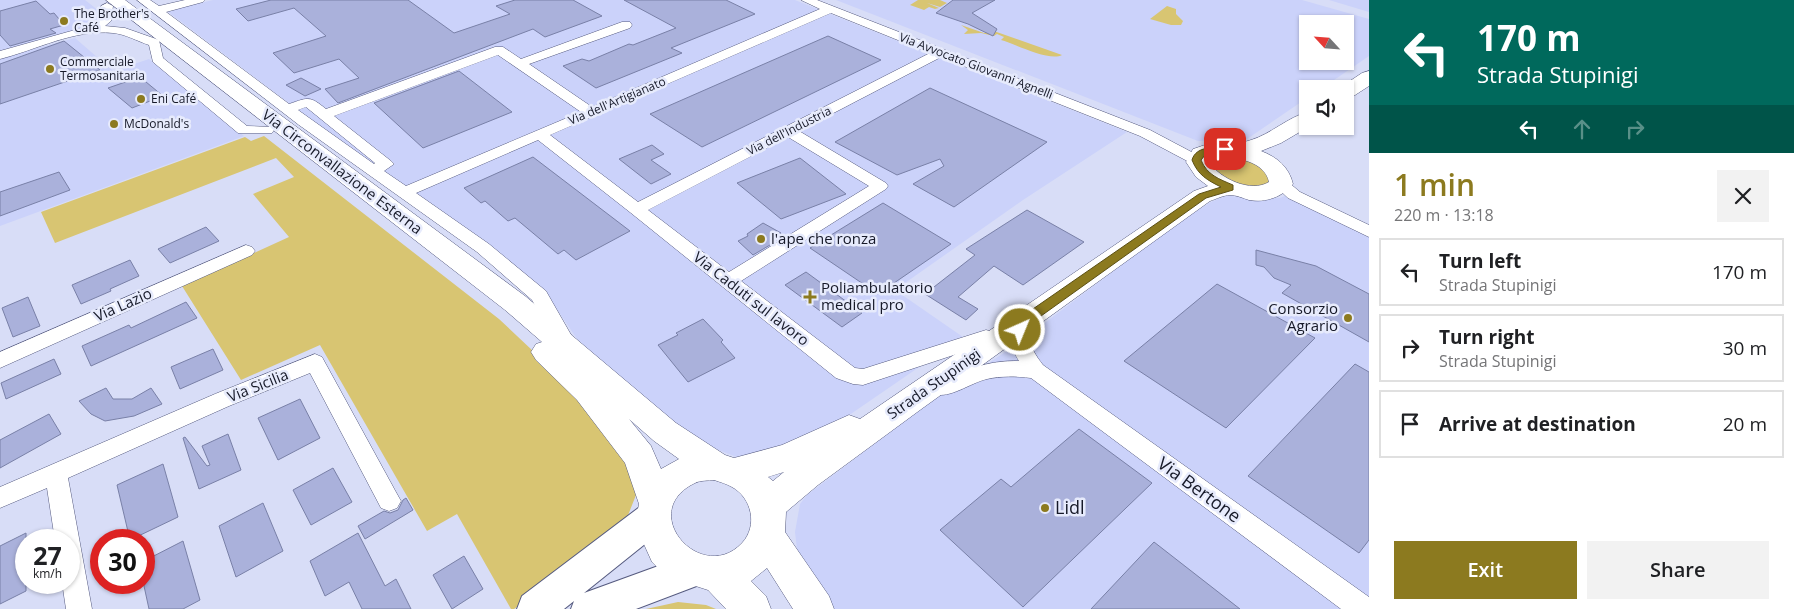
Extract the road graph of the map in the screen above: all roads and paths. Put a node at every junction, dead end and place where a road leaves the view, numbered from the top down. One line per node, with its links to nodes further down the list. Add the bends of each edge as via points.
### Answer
1 (143, 0): 6 (street, Via Circonvallazione Esterna)
2 (199, 0): 6 (street)
3 (807, 0): 5 (street, Via Avvocato Giovanni Agnelli)
4 (106, 2): 8 (street, via 105,21); 9 (main road, Via Circonvallazione Esterna); 35 (main road, Via Circonvallazione Esterna, via 434,241 516,303)
5 (830, 9): 11 (street, Via Avvocato Giovanni Agnelli); 17 (street, Via dell'Artigianato)
6 (158, 10): 16 (street, Via Circonvallazione Esterna)
7 (626, 25): 13 (street)
8 (84, 32): 9 (street, Via Circonvallazione Esterna, via 110,28); 12 (street)
9 (155, 43): 43 (main road, Via Circonvallazione Esterna, via 504,314 588,391 638,456)
10 (499, 50): 13 (street); 18 (street)
11 (941, 52): 20 (street, Via dell'Industria); 21 (street, Via Avvocato Giovanni Agnelli)
12 (0, 55)
13 (521, 64): 17 (street)
14 (1369, 76): 15 (main road)
15 (1354, 87)
16 (288, 110): 18 (street, Via Circonvallazione Esterna, via 308,102); 26 (street, Via Circonvallazione Esterna)
17 (591, 112): 22 (street, Via dell'Artigianato)
18 (324, 115): 26 (street, Via Circonvallazione Esterna, via 386,164)
19 (1299, 124): 23 (main road, Strada Stupinigi)
20 (789, 131): 29 (street, Via dell'Industria); 32 (street, via 880,186)
21 (1145, 133): 25 (street, Via Avvocato Giovanni Agnelli)
22 (539, 134): 28 (street, Via dell'Artigianato); 29 (street, Via Caduti sul lavoro)
23 (1278, 138): 24 (main road, Strada Stupinigi, via 1253,148); 27 (main road, via 1269,156)
24 (1236, 150): 25 (main road, Strada Stupinigi); 27 (main road, Strada Stupinigi, via 1261,159)
25 (1210, 168): 27 (main road, Strada Stupinigi, via 1254,193); 33 (main road, Strada Stupinigi, via 1202,196); 34 (main road, Strada Stupinigi, via 1196,192)
26 (372, 170): 28 (street, Via Circonvallazione Esterna)
27 (1272, 180): 30 (street)
28 (404, 193): 35 (street, Via Circonvallazione Esterna, via 483,248 539,296)
29 (637, 209): 32 (street, Via Caduti sul lavoro)
30 (1369, 232)
31 (246, 251): 36 (street, Via Lazio)
32 (728, 280): 34 (street, Via Caduti sul lavoro, via 843,372 853,376 862,377)
33 (1022, 323): 37 (street, Via Bertone, via 1019,338 1023,353); 38 (main road, Strada Stupinigi)
34 (986, 337): 39 (main road, Strada Stupinigi, via 844,432 789,457)
35 (568, 348): 39 (main road, Via Circonvallazione Esterna, via 665,432)
36 (0, 360)
37 (1036, 371): 38 (street, Via Bertone, via 1009,367 990,369); 53 (street, Via Bertone)
38 (909, 401): 44 (main road, Strada Stupinigi, via 806,475)
39 (725, 469): 43 (main road, via 695,468 678,475 664,487); 44 (main road, Via Circonvallazione Esterna, via 751,481 761,492)
40 (56, 473): 41 (street, Via Sicilia); 42 (street, Via Sicilia, via 315,362); 45 (street)
41 (0, 498)
42 (389, 501)
43 (654, 509): 46 (main road, Via Circonvallazione Esterna, via 655,534 663,549 677,562); 49 (street)
44 (768, 522): 46 (main road, via 760,551 749,562 734,570); 52 (main road, Via Circonvallazione Esterna)
45 (65, 529)
46 (706, 572): 50 (street); 51 (main road, Via Circonvallazione Esterna)
47 (77, 594): 48 (street)
48 (79, 609)
49 (534, 609)
50 (589, 609)
51 (752, 609)
52 (815, 609)
53 (1363, 609)

